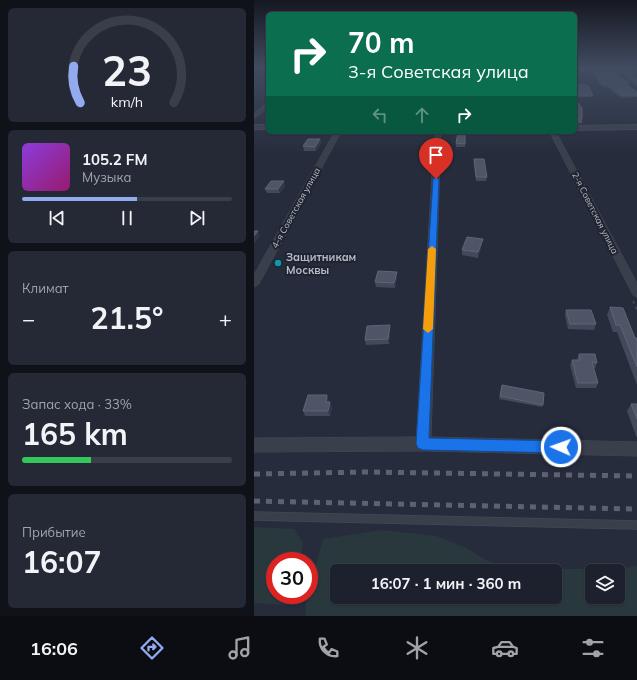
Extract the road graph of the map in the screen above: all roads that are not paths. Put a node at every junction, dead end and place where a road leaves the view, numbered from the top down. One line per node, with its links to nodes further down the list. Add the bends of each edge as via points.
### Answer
1 (266, 106): 2 (street)
2 (254, 117)
3 (254, 127): 4 (street)
4 (266, 127)
5 (637, 127): 6 (street)
6 (577, 128)
7 (337, 134): 10 (street, 4-я Советская улица)
8 (438, 134): 12 (street)
9 (554, 134): 11 (street, 2-я Советская улица)
10 (254, 284)
11 (637, 293)
12 (423, 444): 13 (street); 14 (street)
13 (254, 445)
14 (637, 449)
15 (254, 516): 16 (lane)
16 (637, 525)

